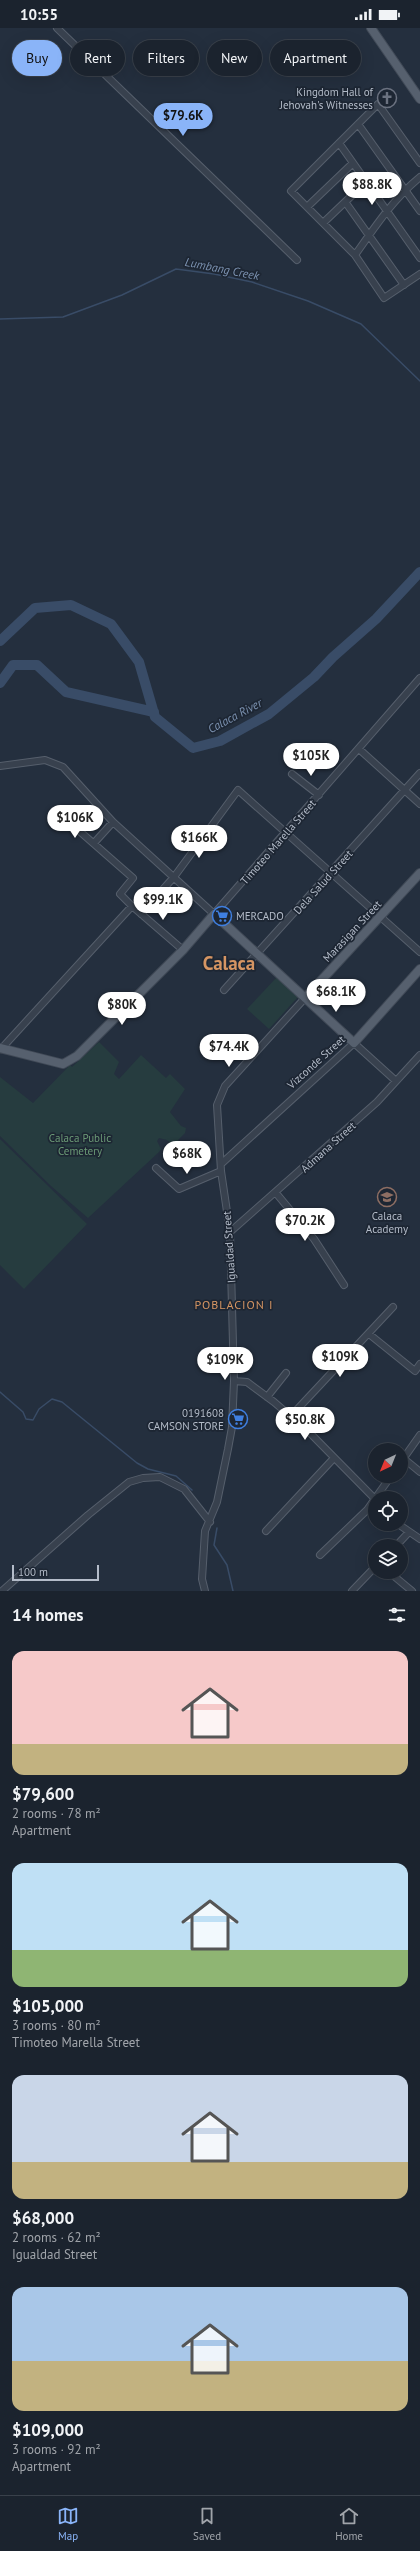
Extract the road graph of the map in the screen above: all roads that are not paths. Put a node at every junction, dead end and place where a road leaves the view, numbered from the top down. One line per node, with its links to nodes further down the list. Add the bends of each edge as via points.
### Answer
1 (57, 28): 19 (street)
2 (371, 28): 3 (main road)
3 (420, 99)
4 (358, 124): 5 (street); 7 (street, via 378,104); 10 (street)
5 (338, 143): 6 (street); 12 (street, via 291,191)
6 (353, 163): 9 (street); 12 (street)
7 (420, 163)
8 (420, 177): 10 (street)
9 (366, 182): 11 (street); 13 (street)
10 (405, 190): 13 (street); 14 (street)
11 (346, 203): 15 (street); 16 (street)
12 (307, 207): 15 (street)
13 (386, 211): 16 (street); 18 (street)
14 (420, 211)
15 (323, 223): 17 (street)
16 (369, 235): 17 (street); 21 (street)
17 (355, 255): 21 (street, via 384,298)
18 (420, 258)
19 (297, 260)
20 (420, 274): 21 (street)
21 (404, 285)
22 (420, 678): 23 (street, Timoteo Marella Street)
23 (359, 749): 27 (street); 28 (street, Timoteo Marella Street)
24 (0, 766): 31 (street, via 45,760 63,767)
25 (420, 773): 27 (street, Dela Salud Street)
26 (292, 774): 28 (street)
27 (405, 790): 29 (street); 34 (street, Dela Salud Street)
28 (319, 795): 32 (street, Timoteo Marella Street)
29 (420, 804)
30 (69, 822): 33 (street)
31 (113, 822): 33 (street); 36 (street)
32 (287, 832): 34 (street); 36 (street, via 238,790); 39 (street, Timoteo Marella Street)
33 (94, 843): 37 (street, via 133,878 120,894)
34 (332, 872): 40 (street); 43 (street, Dela Salud Street)
35 (420, 873): 40 (main road, Marasigan Street)
36 (174, 877): 38 (street); 39 (street)
37 (132, 906): 38 (street); 48 (street)
38 (141, 914): 41 (street)
39 (214, 914): 41 (main road); 43 (main road)
40 (380, 916): 42 (street); 46 (main road, Marasigan Street)
41 (182, 950): 48 (main road, via 78,1056 62,1064)
42 (420, 952)
43 (256, 954): 45 (street, Dela Salud Street); 46 (main road)
44 (420, 970): 47 (main road, Vizconde Street)
45 (224, 990)
46 (305, 998): 47 (main road); 51 (street, Marasigan Street, via 223,1089 217,1108)
47 (354, 1043): 50 (street); 51 (street, Vizconde Street)
48 (0, 1049)
49 (420, 1054): 50 (street, Admana Street)
50 (396, 1081): 54 (street, Admana Street, via 377,1102)
51 (221, 1164): 53 (street, Igualdad Street)
52 (156, 1168): 53 (street, via 179,1188)
53 (221, 1171): 55 (street, Igualdad Street)
54 (276, 1193): 55 (street, Admana Street); 56 (street, via 314,1239)
55 (230, 1232): 61 (street, Igualdad Street)
56 (344, 1285)
57 (393, 1307): 58 (street)
58 (369, 1334): 59 (street, via 415,1371); 63 (street)
59 (420, 1364)
60 (286, 1373): 62 (street)
61 (234, 1381): 62 (street, via 247,1382); 71 (street, Igualdad Street, via 232,1427 217,1502)
62 (267, 1397): 63 (street)
63 (291, 1416): 66 (street)
64 (420, 1435): 65 (street)
65 (408, 1452)
66 (334, 1458): 69 (street); 72 (street)
67 (408, 1464): 68 (street)
68 (420, 1472)
69 (368, 1492)
70 (368, 1509): 76 (street)
71 (210, 1522): 79 (street, via 184,1489 160,1477 129,1482); 80 (street, Igualdad Street, via 205,1531 202,1579)
72 (266, 1532)
73 (409, 1532): 74 (street); 75 (street)
74 (402, 1539)
75 (420, 1539)
76 (320, 1555)
77 (368, 1574): 81 (street)
78 (398, 1579): 82 (street)
79 (2, 1591)
80 (205, 1591)
81 (352, 1591)
82 (412, 1591)

